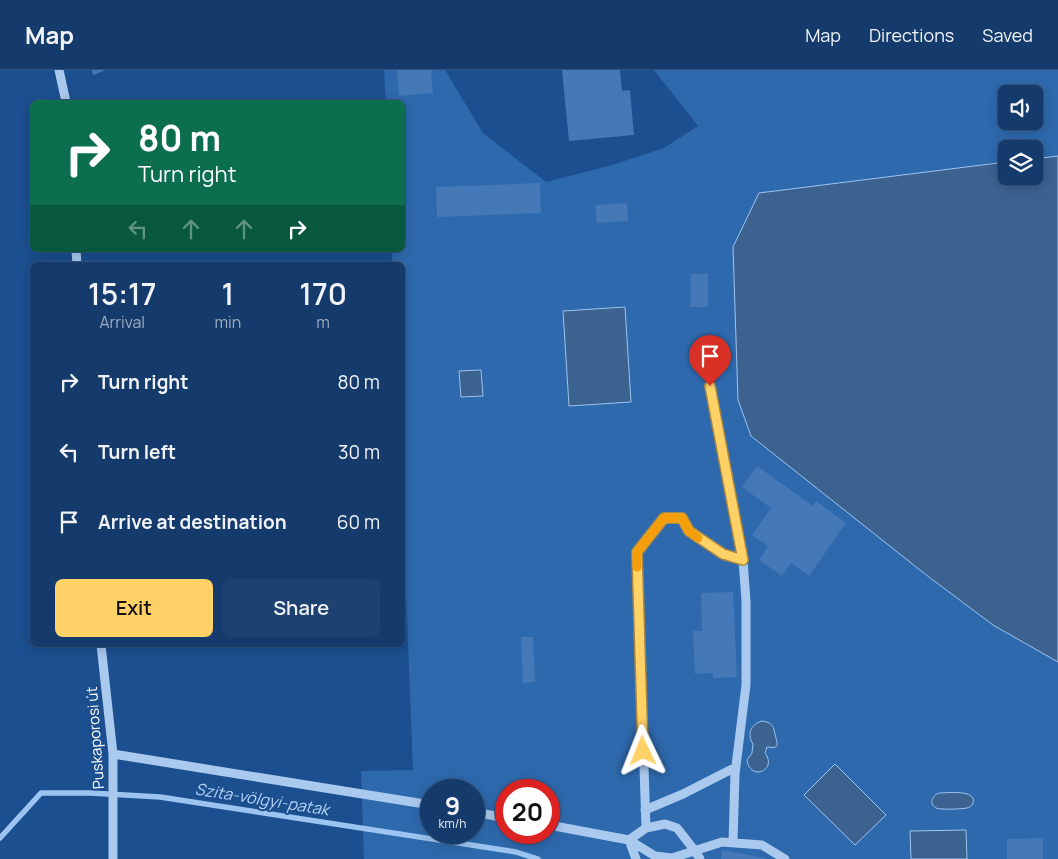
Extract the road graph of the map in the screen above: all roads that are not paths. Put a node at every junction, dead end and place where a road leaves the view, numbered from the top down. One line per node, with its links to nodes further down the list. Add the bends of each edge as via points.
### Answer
1 (59, 70): 2 (street)
2 (66, 100)
3 (710, 386): 4 (street)
4 (743, 560): 7 (street, via 746,685); 9 (street, via 723,554 689,531 682,518 664,518 637,552)
5 (101, 647): 6 (street, Puskaporosi út)
6 (113, 754): 8 (street); 15 (street, Puskaporosi út)
7 (736, 767): 9 (street); 13 (street)
8 (420, 803)
9 (645, 810): 11 (street)
10 (560, 828): 12 (street)
11 (646, 828): 12 (street); 14 (street, via 665,824 677,828)
12 (629, 840): 14 (street, via 655,856); 16 (street)
13 (733, 842): 14 (street, via 722,842); 17 (street, via 762,845)
14 (697, 855)
15 (113, 859)
16 (636, 859)
17 (785, 859)

